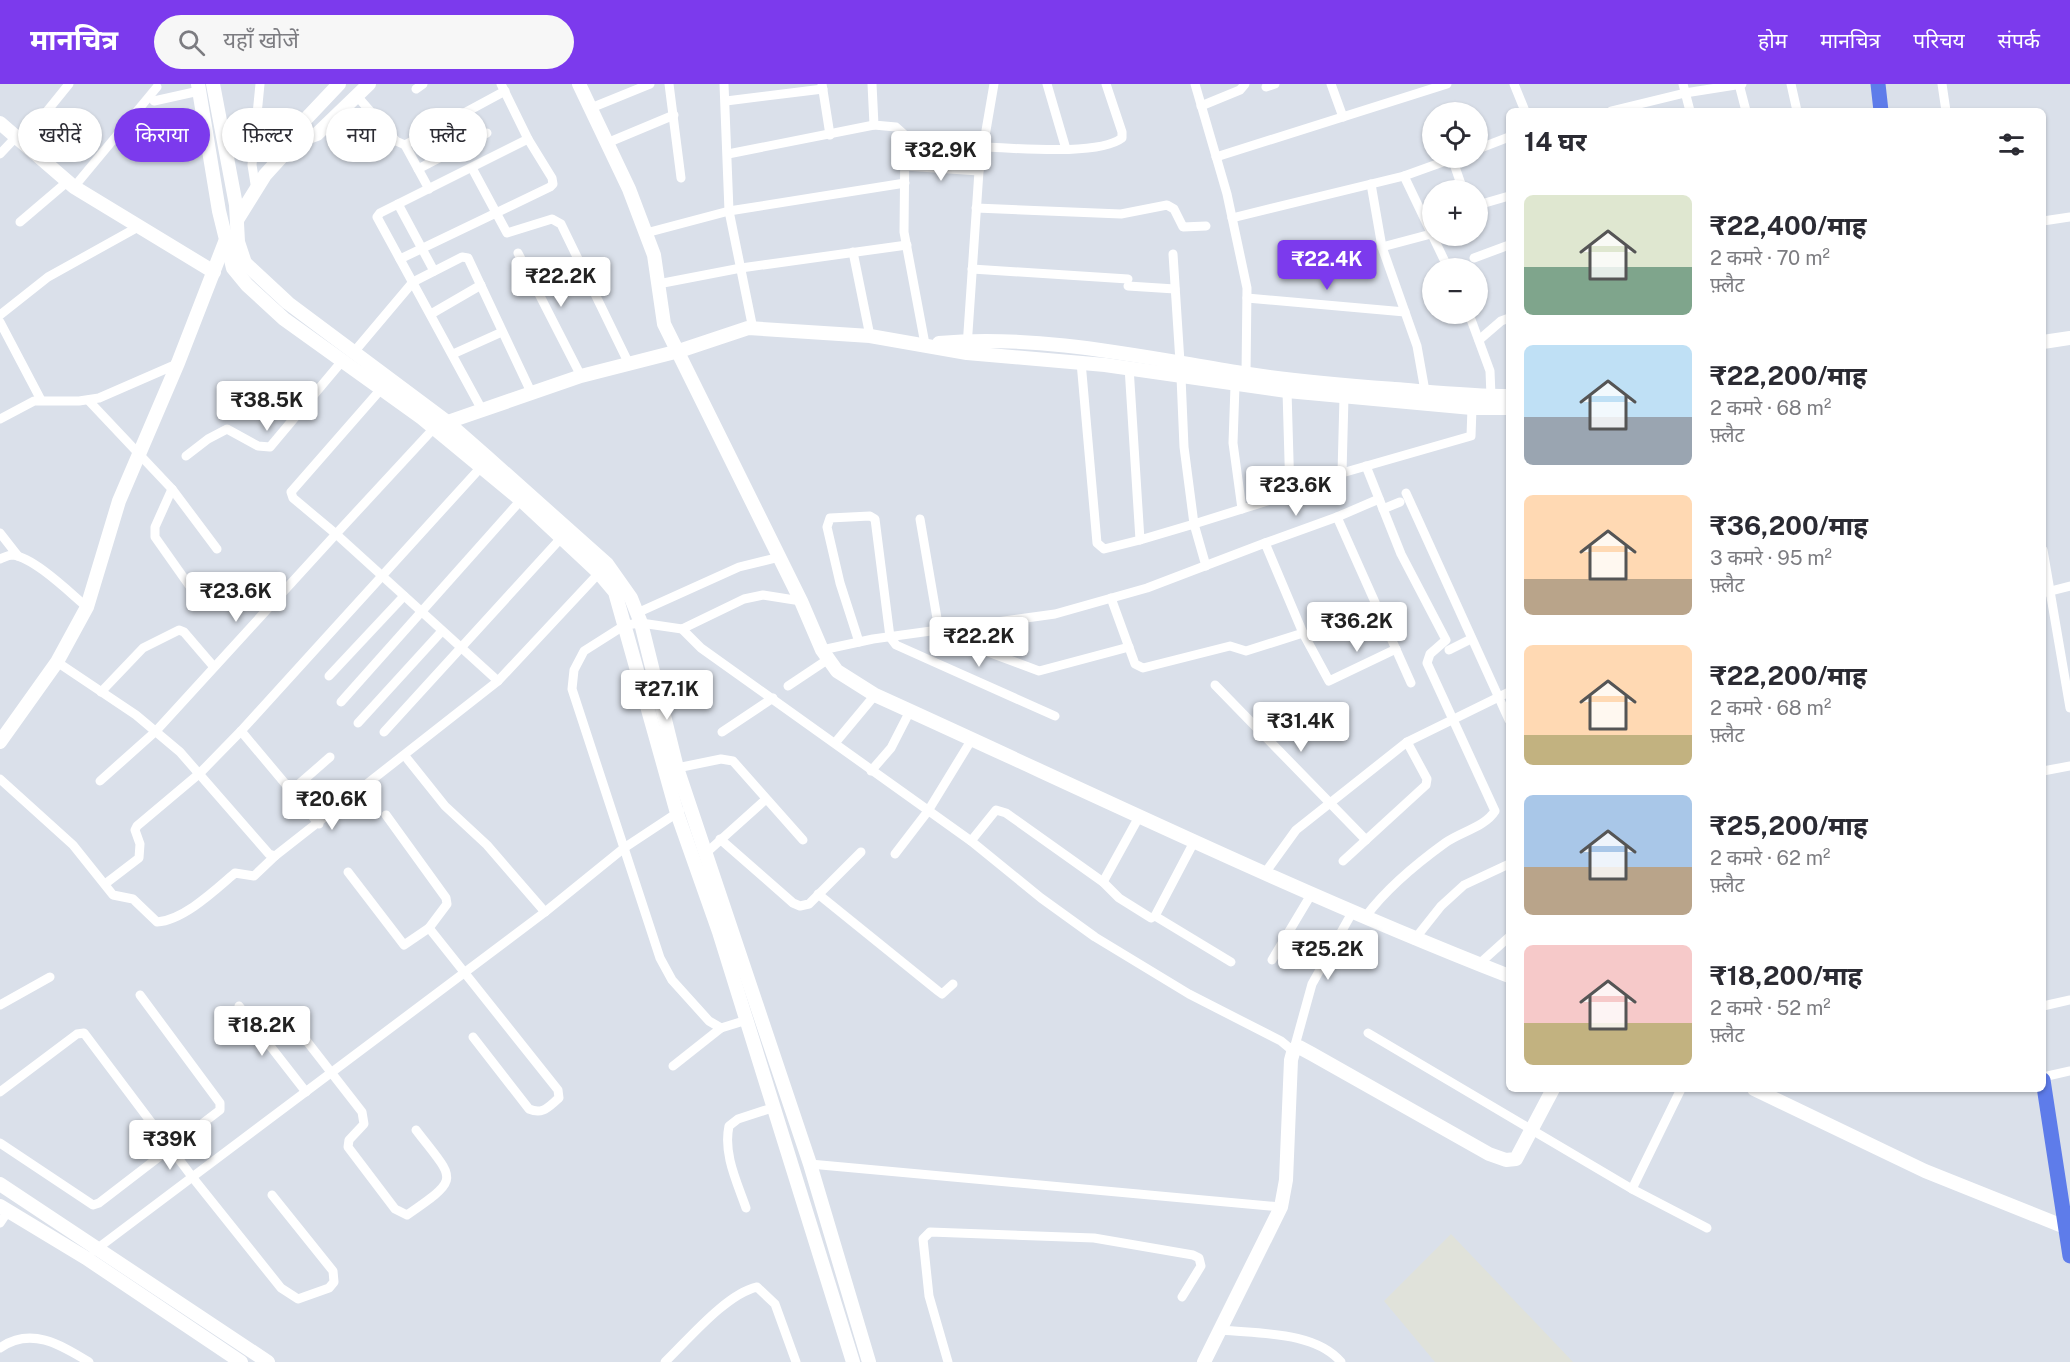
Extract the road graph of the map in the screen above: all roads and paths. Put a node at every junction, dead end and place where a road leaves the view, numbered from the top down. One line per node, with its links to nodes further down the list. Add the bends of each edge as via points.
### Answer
1 (69, 84): 32 (street)
2 (213, 84): 86 (street)
3 (260, 84): 76 (street, via 252,165)
4 (339, 84): 42 (street)
5 (369, 84): 28 (street)
6 (579, 84): 34 (street)
7 (650, 84): 34 (street)
8 (669, 84): 43 (street)
9 (724, 84): 30 (street)
10 (872, 84): 46 (street)
11 (993, 84): 57 (street)
12 (1047, 84): 58 (street)
13 (1106, 84): 58 (street, via 1122,138 1114,144)
14 (1195, 84): 31 (street)
15 (1245, 84): 31 (street, via 1240,90)
16 (1331, 84): 44 (street)
17 (1447, 84): 44 (street)
18 (1514, 84): 35 (street)
19 (1740, 84): 27 (street); 38 (street)
20 (1791, 84): 39 (street)
21 (1878, 84): 40 (main road)
22 (1942, 84): 41 (street)
23 (157, 87): 73 (street)
24 (199, 87): 29 (street); 93 (street)
25 (503, 87): 33 (street); 51 (street)
26 (822, 87): 30 (street); 48 (street)
27 (1684, 88): 36 (street); 37 (street)
28 (357, 96): 47 (street); 55 (street, via 396,141)
29 (154, 100)
30 (726, 101): 60 (street)
31 (1201, 106): 61 (street)
32 (47, 108)
33 (470, 108)
34 (591, 108): 54 (street)
35 (1524, 108)
36 (1631, 108)
37 (1689, 108)
38 (1745, 108)
39 (1796, 108)
40 (1881, 108)
41 (1946, 108)
42 (314, 110)
43 (674, 115): 54 (street); 71 (street)
44 (1342, 117): 61 (street)
45 (0, 123): 49 (street)
46 (874, 125): 48 (street); 65 (street, via 902,129)
47 (314, 135)
48 (830, 135): 60 (street)
49 (18, 138)
50 (1506, 138): 56 (street)
51 (528, 139): 66 (street); 82 (street, via 553,184)
52 (18, 140): 59 (street)
53 (409, 143): 55 (street)
54 (607, 143): 91 (street)
55 (405, 145): 68 (street)
56 (1488, 145)
57 (984, 147): 58 (street); 69 (street)
58 (1066, 149)
59 (0, 154)
60 (728, 154): 81 (street)
61 (1216, 157): 85 (street)
62 (45, 162): 73 (street)
63 (279, 162): 76 (street)
64 (432, 162): 68 (street)
65 (905, 165): 69 (street); 72 (street)
66 (472, 168): 75 (street); 82 (street)
67 (1426, 168): 70 (street)
68 (418, 169): 75 (street)
69 (979, 171): 80 (street)
70 (1404, 176): 74 (street); 83 (street)
71 (681, 178)
72 (905, 183): 81 (street); 94 (street)
73 (70, 184): 88 (street); 90 (street)
74 (1371, 184): 85 (street); 96 (street)
75 (429, 189): 79 (street)
76 (256, 190): 86 (street)
77 (1506, 197): 78 (street)
78 (1488, 202)
79 (398, 204): 97 (street); 102 (street, via 377,217)
80 (976, 208): 89 (street, via 1121,214 1167,205 1174,209 1183,227); 104 (street)
81 (729, 211): 91 (street); 103 (street)
82 (495, 213): 97 (street); 132 (street, via 507,233 552,219 561,224)
83 (1422, 215)
84 (2070, 217): 87 (street)
85 (1232, 218): 111 (street)
86 (238, 219): 93 (street); 128 (street, via 238,242 245,263)
87 (2046, 221)
88 (20, 222)
89 (1206, 226)
90 (138, 227): 106 (street); 114 (street, via 48,277)
91 (646, 233): 108 (street, via 657,264)
92 (1422, 236): 96 (street)
93 (225, 242): 106 (street); 128 (street, via 233,268 247,285 285,319)
94 (907, 245): 98 (street); 124 (street)
95 (1506, 246): 101 (street)
96 (1382, 247): 112 (street)
97 (422, 248): 102 (street); 105 (street)
98 (853, 252): 103 (street); 120 (street)
99 (518, 253): 135 (street)
100 (1173, 254): 110 (street)
101 (1474, 258)
102 (400, 259): 107 (street)
103 (741, 268): 108 (street); 118 (street)
104 (972, 269): 110 (street); 125 (street)
105 (434, 271): 107 (street); 109 (street, via 462,257 468,258)
106 (214, 272): 131 (street)
107 (413, 282): 113 (street); 128 (street)
108 (658, 284): 126 (street, via 664,324)
109 (481, 285): 113 (street); 119 (street)
110 (1175, 289): 130 (street)
111 (1247, 298): 112 (street); 134 (street)
112 (1405, 312): 140 (street, via 1417,346)
113 (431, 314): 127 (street)
114 (0, 315)
115 (1506, 319): 122 (street)
116 (0, 322): 145 (street)
117 (1473, 324): 122 (street)
118 (753, 328): 120 (street); 126 (street)
119 (502, 332): 127 (street); 141 (street)
120 (870, 336): 124 (street)
121 (2070, 338): 123 (street)
122 (1479, 340): 142 (street, via 1490,372)
123 (2046, 342)
124 (925, 344): 125 (street)
125 (967, 347): 129 (street); 130 (street, via 1114,351)
126 (679, 351): 132 (street); 175 (street)
127 (453, 354): 147 (street)
128 (349, 356): 138 (street); 151 (street); 153 (street, via 270,447 258,446 227,429)
129 (1081, 362): 133 (street); 171 (street, via 1097,543 1104,549)
130 (1180, 362): 134 (street)
131 (178, 363): 146 (street); 152 (street)
132 (629, 364): 135 (street)
133 (1129, 368): 136 (street); 171 (street)
134 (1246, 374): 140 (street)
135 (580, 376): 141 (street)
136 (1181, 377): 137 (street); 167 (street, via 1184,447)
137 (1235, 386): 139 (street); 163 (street, via 1233,443)
138 (382, 388): 151 (street); 169 (street, via 291,492 293,498)
139 (1287, 391): 144 (street); 159 (street)
140 (1425, 391): 142 (street)
141 (531, 392): 147 (street)
142 (1491, 396): 143 (street)
143 (1506, 396)
144 (1344, 397): 148 (street); 156 (street)
145 (41, 400): 146 (street); 150 (street)
146 (89, 400): 152 (street)
147 (481, 408): 151 (street)
148 (1472, 408): 149 (street); 155 (street, via 1471,436)
149 (1506, 408)
150 (0, 419)
151 (440, 424): 154 (street); 169 (street); 188 (street, via 607,564 631,598)
152 (139, 454): 157 (street); 186 (street, via 119,501)
153 (186, 456)
154 (482, 466): 161 (street); 179 (street)
155 (1366, 466): 156 (street); 160 (street)
156 (1342, 473): 159 (street)
157 (172, 489): 173 (street); 185 (street, via 155,527 155,537)
158 (1406, 493): 196 (street)
159 (1290, 494): 163 (street)
160 (1379, 499): 164 (street); 165 (street)
161 (521, 500): 170 (street); 187 (street)
162 (1400, 502): 164 (street)
163 (1242, 509): 167 (street)
164 (1383, 509): 220 (street, via 1401,554 1446,640 1430,654 1427,663)
165 (1336, 517): 172 (street); 200 (street)
166 (920, 519): 192 (street)
167 (1194, 524): 171 (street); 177 (street)
168 (0, 532): 174 (street)
169 (336, 534): 179 (street); 204 (street)
170 (562, 537): 178 (street); 199 (street)
171 (1140, 540)
172 (1266, 543): 177 (street); 194 (street)
173 (217, 549)
174 (18, 556): 176 (street); 186 (street, via 55,580)
175 (780, 556): 184 (street); 188 (street, via 740,567)
176 (0, 559)
177 (1206, 566): 183 (street)
178 (599, 573): 189 (street, via 615,592); 206 (street)
179 (383, 577): 182 (street); 222 (street)
180 (2070, 586): 181 (street)
181 (2047, 592): 216 (street)
182 (404, 596): 187 (street); 205 (street)
183 (1112, 598): 190 (street, via 1055,614); 198 (street)
184 (801, 601): 191 (street, via 764,595 744,599); 202 (street)
185 (203, 605)
186 (87, 608): 203 (street)
187 (422, 612): 193 (street); 215 (street)
188 (639, 618): 189 (street); 191 (street); 233 (street)
189 (625, 625): 244 (street); 253 (street, via 584,651 572,680)
190 (975, 625): 192 (street); 198 (street, via 980,650 1039,670)
191 (682, 629): 213 (street, via 701,648)
192 (939, 630): 195 (street)
193 (442, 631): 199 (street); 221 (street)
194 (1303, 633): 198 (street, via 1246,651 1230,646 1143,668 1135,664); 200 (street, via 1329,681)
195 (890, 637): 197 (street); 197 (street, via 875,519 836,516 830,518 827,526); 219 (street, via 905,651)
196 (1471, 639): 201 (street); 214 (street)
197 (859, 642): 202 (street)
198 (1129, 647)
199 (462, 649): 206 (street); 224 (street)
200 (1396, 650): 207 (street)
201 (1449, 650)
202 (824, 655): 208 (street); 212 (street, via 846,679)
203 (57, 662): 210 (street); 227 (street)
204 (214, 667): 210 (street, via 179,630 143,648); 223 (street)
205 (329, 676)
206 (498, 681): 230 (street)
207 (1411, 683)
208 (788, 686)
209 (1215, 686): 241 (street)
210 (101, 692): 223 (street)
211 (1506, 694): 214 (street)
212 (875, 695): 217 (street); 229 (street)
213 (773, 698): 225 (street); 229 (street)
214 (1498, 698): 218 (street); 220 (street)
215 (340, 702)
216 (2070, 708)
217 (910, 711): 226 (street); 235 (street, via 891,748)
218 (1506, 714)
219 (1055, 716)
220 (1453, 719): 228 (street); 267 (street, via 1495,811 1491,818 1447,842 1410,870)
221 (358, 723)
222 (241, 730): 236 (street); 239 (street)
223 (156, 731): 236 (street); 238 (street)
224 (384, 732)
225 (722, 732)
226 (972, 739): 243 (street); 246 (street)
227 (0, 742)
228 (1407, 742): 241 (street); 251 (street, via 1426,785)
229 (835, 743): 235 (street)
230 (405, 756): 247 (street); 266 (street, via 444,806 487,845)
231 (330, 757): 239 (street)
232 (2070, 766): 234 (street)
233 (677, 768): 240 (street, via 728,759); 242 (street)
234 (2046, 770)
235 (871, 771): 243 (street)
236 (200, 773): 257 (street, via 269,854); 263 (street, via 137,826 139,858)
237 (0, 779): 263 (street, via 73,845)
238 (100, 781)
239 (291, 791): 247 (street)
240 (765, 800): 248 (street); 249 (street)
241 (1330, 802): 251 (street); 261 (street, via 1296,830)
242 (690, 806): 244 (street); 255 (street)
243 (928, 811): 252 (street); 256 (street)
244 (677, 813): 253 (street); 284 (street)
245 (386, 815): 269 (street, via 446,898 447,904)
246 (1140, 815): 250 (street); 262 (street)
247 (319, 824): 257 (street)
248 (720, 839): 255 (street); 265 (street, via 796,905 809,904)
249 (804, 840)
250 (1195, 840): 261 (street); 268 (street)
251 (1366, 840): 258 (street)
252 (971, 841): 262 (street, via 996,810 1006,813); 289 (street, via 1095,937 1189,994)
253 (624, 848): 266 (street); 285 (street, via 660,958 672,980 709,1021)
254 (861, 852): 265 (street)
255 (706, 853): 305 (street)
256 (895, 854)
257 (275, 856): 263 (street, via 254,876 235,873 186,909 162,921 153,919 133,899 113,895)
258 (1343, 861)
259 (1506, 865): 270 (street, via 1464,885)
260 (348, 872): 269 (street, via 404,945)
261 (1265, 873): 264 (street)
262 (1103, 882): 268 (street, via 1146,916)
263 (105, 884)
264 (1312, 893): 267 (street); 272 (street)
265 (818, 894): 278 (street, via 942,994)
266 (545, 912): 275 (street)
267 (1360, 914): 270 (street); 289 (street, via 1312,984)
268 (1155, 916): 273 (street)
269 (429, 928): 275 (street)
270 (1414, 940): 274 (street)
271 (1506, 940): 274 (street)
272 (1272, 960)
273 (1231, 962)
274 (1479, 964): 276 (street)
275 (464, 973): 287 (street, via 558,1090 559,1098 544,1111 529,1109); 292 (street)
276 (1506, 975)
277 (50, 977): 281 (street)
278 (953, 984)
279 (140, 995): 304 (street, via 222,1106)
280 (2070, 999): 282 (street)
281 (0, 1005)
282 (2046, 1005)
283 (239, 1006): 288 (street)
284 (747, 1020): 285 (street); 300 (street)
285 (721, 1028): 290 (street)
286 (1368, 1033): 301 (street)
287 (472, 1037)
288 (268, 1043): 292 (street, via 295,1026); 295 (street)
289 (1294, 1050): 301 (street, via 1299,1047 1506,1160 1516,1159); 310 (street)
290 (673, 1066)
291 (2070, 1071): 293 (street)
292 (332, 1073): 295 (street); 302 (street, via 365,1119 348,1147 395,1209 407,1215 437,1194 448,1179 443,1165)
293 (2046, 1077)
294 (0, 1092): 304 (street, via 77,1034 84,1033)
295 (306, 1092): 306 (street)
296 (1551, 1092): 301 (street)
297 (1680, 1092): 308 (street)
298 (1760, 1092): 314 (street, via 1925,1171)
299 (2045, 1092): 314 (main road)
300 (775, 1107): 311 (street, via 738,1119 729,1126 730,1164); 326 (street)
301 (1531, 1128): 308 (street)
302 (416, 1130)
303 (0, 1143): 304 (street, via 93,1205)
304 (170, 1148): 306 (street)
305 (810, 1164): 310 (street); 327 (street)
306 (193, 1178): 309 (street, via 291,1296 298,1299 329,1288 336,1277 333,1271); 315 (street)
307 (0, 1184): 315 (street)
308 (1632, 1189): 313 (street)
309 (272, 1195)
310 (1281, 1207): 319 (street)
311 (746, 1208)
312 (3, 1213): 317 (street)
313 (1707, 1228)
314 (2067, 1228): 316 (main road)
315 (99, 1247): 317 (street); 323 (street)
316 (2069, 1250)
317 (86, 1258): 322 (street)
318 (1182, 1298): 328 (street, via 1201,1266 1200,1258 1193,1255 1094,1238 930,1232 923,1239 926,1280)
319 (1221, 1330): 329 (street); 330 (street, via 1314,1343)
320 (0, 1348): 321 (street, via 24,1337 43,1338)
321 (89, 1362)
322 (241, 1362)
323 (268, 1362)
324 (665, 1362): 325 (street, via 720,1310 747,1289 757,1287 775,1304)
325 (796, 1362)
326 (853, 1362)
327 (869, 1362)
328 (948, 1362)
329 (1204, 1362)
330 (1341, 1362)

